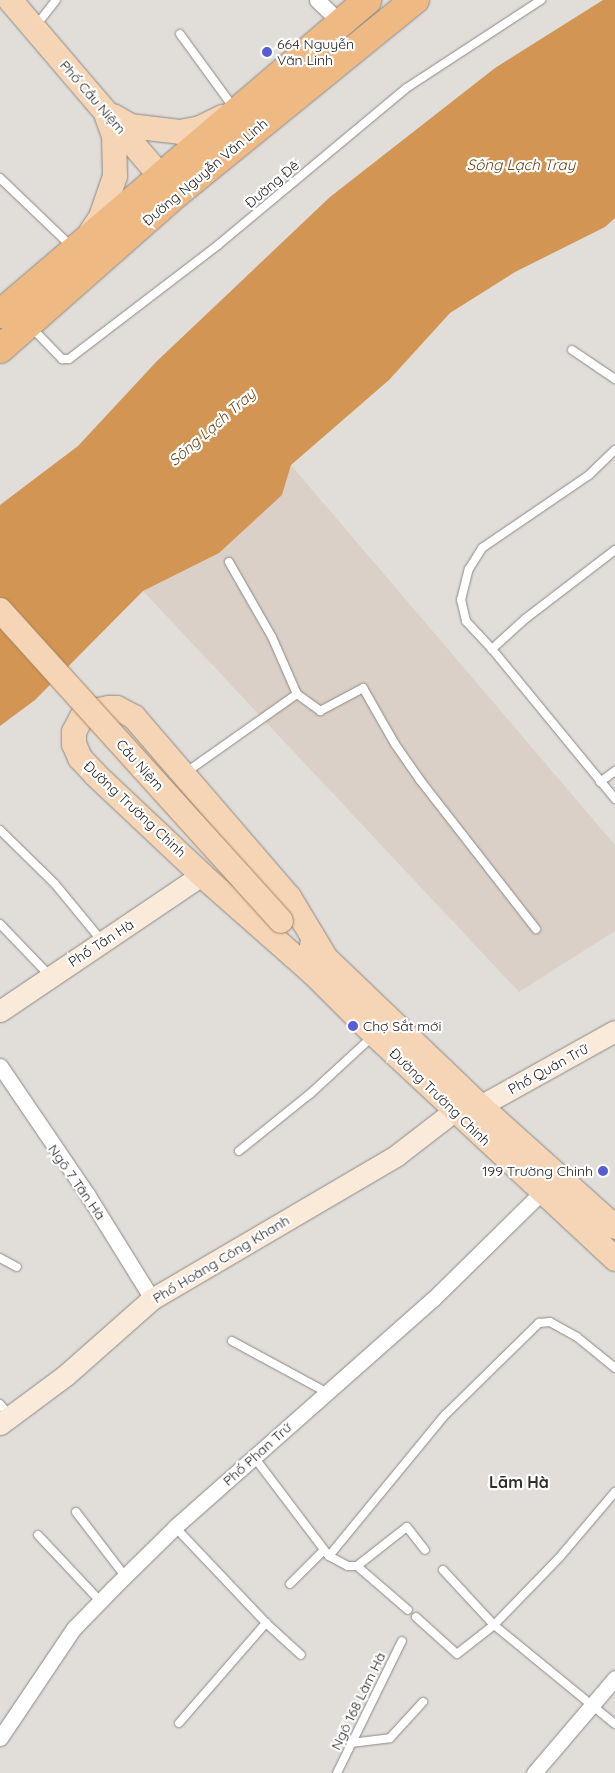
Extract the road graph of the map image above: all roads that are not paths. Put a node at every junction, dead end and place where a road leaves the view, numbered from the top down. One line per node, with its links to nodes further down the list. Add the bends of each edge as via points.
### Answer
1 (10, 0): 8 (main road, Phố Cầu Niệm)
2 (56, 0): 8 (lane)
3 (317, 0): 7 (street)
4 (367, 0): 7 (highway, Đường Nguyễn Văn Linh)
5 (415, 0): 13 (highway, Đường Nguyễn Văn Linh)
6 (541, 0): 16 (lane, Đường Đê, via 405,89 218,245 69,359 62,360)
7 (340, 23): 11 (highway, Đường Nguyễn Văn Linh)
8 (34, 28): 10 (main road, Phố Cầu Niệm)
9 (180, 34): 11 (lane)
10 (105, 111): 11 (main road, via 130,126 180,132 200,128); 13 (main road, Phố Cầu Niệm); 14 (main road, via 114,136 115,176 101,217)
11 (236, 111): 13 (highway, Đường Nguyễn Văn Linh)
12 (0, 178): 14 (lane)
13 (169, 186): 14 (highway, Đường Nguyễn Văn Linh); 16 (highway, Đường Nguyễn Văn Linh)
14 (80, 247): 15 (highway, Đường Nguyễn Văn Linh)
15 (0, 314)
16 (28, 324): 17 (highway, Đường Nguyễn Văn Linh)
17 (0, 349)
18 (572, 350): 19 (lane)
19 (615, 379)
20 (615, 450): 24 (lane, via 589,475 482,548 469,569 461,600 466,621)
21 (615, 550): 24 (lane, via 525,619)
22 (229, 562): 25 (lane, via 272,637)
23 (0, 610): 32 (main road, Cầu Niệm, bridge)
24 (492, 649): 28 (lane)
25 (297, 694): 27 (lane); 34 (lane, via 320,711 363,688 394,744)
26 (615, 771): 28 (lane)
27 (182, 776): 31 (main road, Đường Trường Chinh, via 126,711 117,708 94,710 77,724 74,744 80,758); 36 (main road, Đường Trường Chinh, via 289,897)
28 (600, 782): 29 (lane)
29 (615, 799)
30 (0, 830): 35 (lane, via 55,884)
31 (202, 875): 35 (street, Phố Tân Hà); 36 (main road, Đường Trường Chinh)
32 (281, 921): 36 (main road, Đường Trường Chinh)
33 (0, 924): 37 (lane)
34 (536, 929)
35 (104, 943): 37 (street, Phố Tân Hà)
36 (318, 964): 40 (main road, Đường Trường Chinh); 42 (main road, Đường Trường Chinh)
37 (50, 976): 38 (street, Phố Tân Hà)
38 (0, 1011)
39 (615, 1031): 42 (street, Phố Quán Trữ)
40 (374, 1034): 43 (main road, Đường Trường Chinh); 44 (lane, via 316,1089)
41 (0, 1066): 50 (street, Ngõ 7 Tân Hà, via 87,1194)
42 (480, 1106): 46 (main road, Đường Trường Chinh)
43 (454, 1111): 45 (main road, Đường Trường Chinh); 50 (street, Phố Hoàng Công Khanh, via 397,1155)
44 (239, 1151)
45 (541, 1193): 48 (main road, Đường Trường Chinh); 53 (street, Phố Phan Trứ, via 434,1299)
46 (615, 1228)
47 (0, 1258): 49 (lane)
48 (615, 1259)
49 (17, 1267)
50 (152, 1299): 54 (street, Phố Hoàng Công Khanh, via 66,1375)
51 (232, 1341): 53 (lane)
52 (615, 1368): 61 (lane, via 577,1338 550,1322 540,1323 445,1415)
53 (326, 1392): 55 (street, Phố Phan Trứ)
54 (3, 1415)
55 (254, 1457): 58 (street, Phố Phan Trứ); 61 (lane)
56 (615, 1492): 70 (lane, via 559,1558)
57 (76, 1512): 64 (lane)
58 (175, 1527): 64 (street, Phố Phan Trứ); 69 (lane)
59 (38, 1535): 66 (lane)
60 (424, 1550): 62 (lane, via 407,1527)
61 (327, 1553): 62 (lane, via 348,1566); 65 (lane)
62 (358, 1566): 67 (lane)
63 (443, 1570): 70 (lane)
64 (125, 1576): 66 (street, Phố Phan Trứ)
65 (290, 1584)
66 (100, 1600): 78 (street, Phố Phan Trứ, via 74,1628)
67 (408, 1610)
68 (416, 1617): 70 (lane, via 457,1654)
69 (266, 1623): 72 (lane); 76 (lane)
70 (494, 1625): 75 (lane)
71 (402, 1641): 79 (lane, Ngô 168 Làm Hà)
72 (301, 1656)
73 (615, 1678): 75 (street)
74 (423, 1702): 79 (lane, via 390,1738)
75 (591, 1706): 77 (lane); 81 (street)
76 (179, 1723)
77 (615, 1724)
78 (0, 1738)
79 (350, 1743): 80 (lane, Ngô 168 Làm Hà)
80 (337, 1773)
81 (534, 1773)

